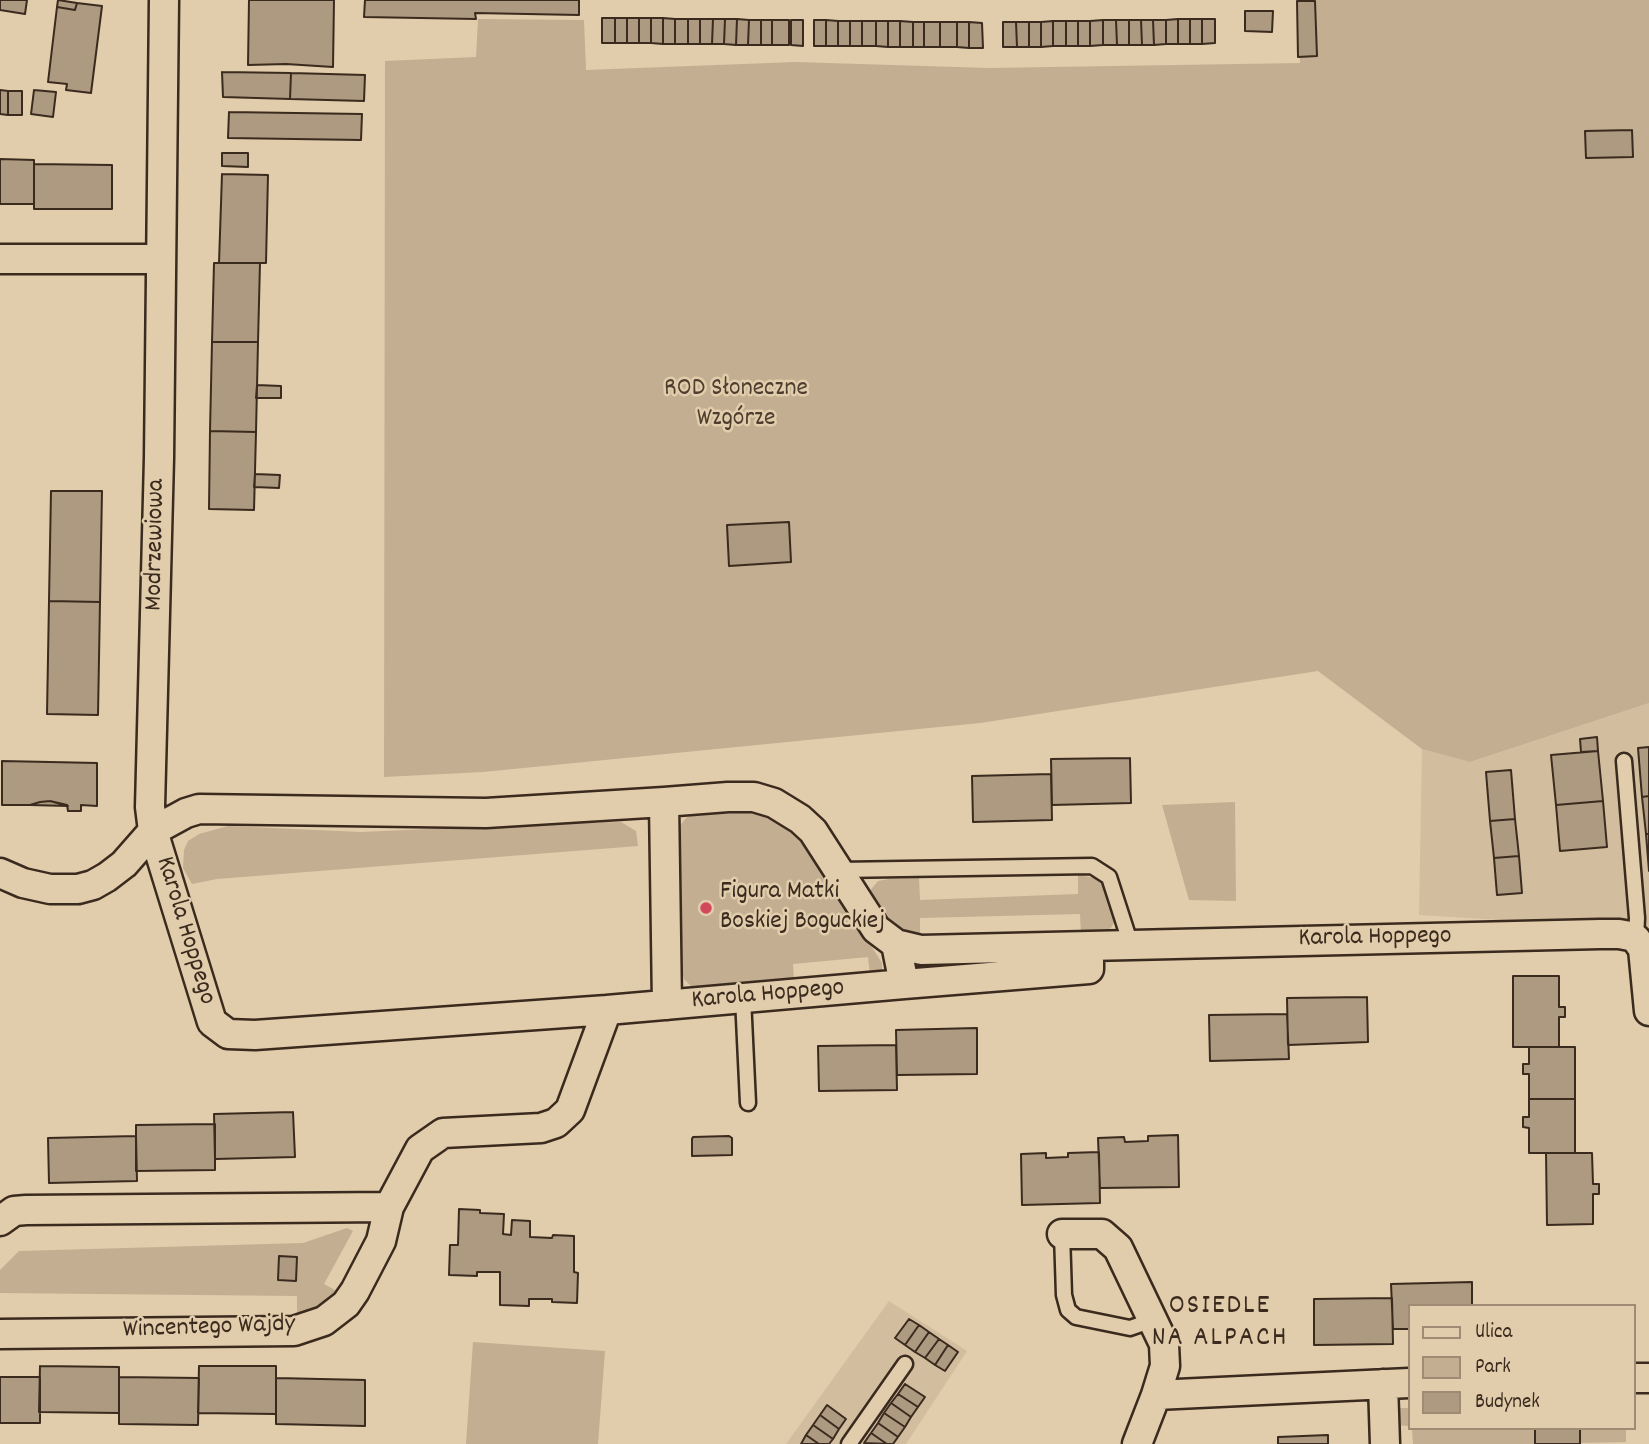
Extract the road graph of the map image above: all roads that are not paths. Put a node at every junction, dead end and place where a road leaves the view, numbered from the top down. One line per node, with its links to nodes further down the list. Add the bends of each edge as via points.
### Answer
1 (164, 0): 3 (street, Modrzewiowa)
2 (0, 258): 3 (street)
3 (161, 260): 6 (street, Modrzewiowa)
4 (1625, 761): 9 (lane)
5 (664, 802): 6 (street, Karola Hoppego, via 486,813 199,809); 7 (street, Karola Hoppego, via 754,797 774,803 813,831); 15 (street, Karola Hoppego)
6 (153, 831): 8 (street, via 124,864 93,885 50,889); 16 (street, Karola Hoppego, via 212,1021 228,1034)
7 (839, 870): 10 (street, Karola Hoppego, via 876,929); 11 (lane, via 1092,866 1109,877)
8 (0, 873)
9 (1637, 943): 11 (street, Karola Hoppego); 17 (street)
10 (896, 944): 12 (street, Karola Hoppego, via 921,950); 13 (street)
11 (1131, 945): 12 (street, Karola Hoppego)
12 (1089, 946): 13 (street, Karola Hoppego, via 1089,969)
13 (904, 984): 14 (street, Karola Hoppego)
14 (743, 998): 15 (street, Karola Hoppego); 18 (lane)
15 (667, 1005): 16 (street)
16 (607, 1010): 19 (street, Wincentego Wajdy, via 570,1110 556,1123 541,1128 443,1133 420,1149)
17 (1649, 1012)
18 (748, 1103)
19 (388, 1207): 20 (street, via 26,1210); 23 (street, Wincentego Wajdy, via 381,1241 346,1304 324,1321 294,1331)
20 (0, 1221)
21 (1062, 1234): 22 (street, via 1102,1234 1118,1248); 22 (lane, via 1068,1310 1076,1317 1130,1328)
22 (1153, 1320): 26 (street, via 1164,1344 1165,1366)
23 (0, 1334)
24 (905, 1364): 27 (lane)
25 (1396, 1384): 26 (street); 29 (street)
26 (1156, 1395): 28 (street)
27 (849, 1444)
28 (1137, 1444)
29 (1385, 1444)

